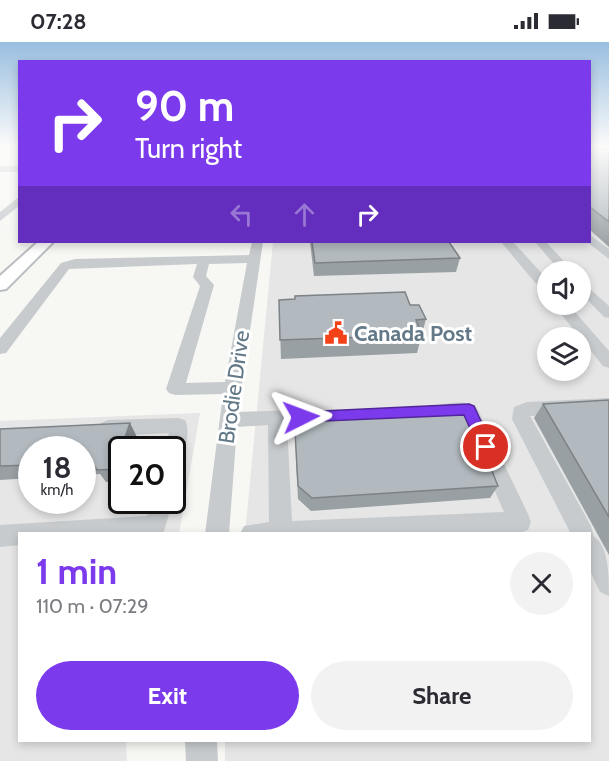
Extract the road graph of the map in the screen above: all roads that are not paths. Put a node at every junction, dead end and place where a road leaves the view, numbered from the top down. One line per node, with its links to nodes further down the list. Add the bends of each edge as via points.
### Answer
1 (18, 201): 2 (street); 3 (street)
2 (0, 202)
3 (0, 218)
4 (591, 239): 9 (street)
5 (45, 243): 13 (main road)
6 (508, 243): 12 (street)
7 (541, 243): 11 (street)
8 (255, 250): 10 (street); 19 (street, Brodie Drive)
9 (609, 255)
10 (204, 261): 17 (street, via 82,262 64,266); 19 (street, via 199,277 207,285 175,389)
11 (558, 261)
12 (537, 277)
13 (0, 285)
14 (591, 295): 15 (street)
15 (609, 314)
16 (569, 315): 18 (street)
17 (0, 349)
18 (609, 362)
19 (233, 388): 24 (street, Brodie Drive)
20 (609, 405): 32 (street, via 520,412)
21 (421, 412): 31 (street, via 469,410 520,522)
22 (337, 415): 23 (street)
23 (278, 418): 24 (street); 30 (street)
24 (228, 420): 29 (street, Brodie Drive)
25 (95, 429): 26 (street, via 178,425)
26 (177, 436)
27 (159, 514): 28 (street, via 156,526)
28 (58, 532)
29 (217, 532)
30 (281, 532)
31 (303, 532)
32 (582, 532)
33 (18, 534): 34 (street)
34 (0, 536)
35 (591, 549): 36 (street)
36 (609, 583)
37 (201, 742): 38 (street)
38 (202, 761)

